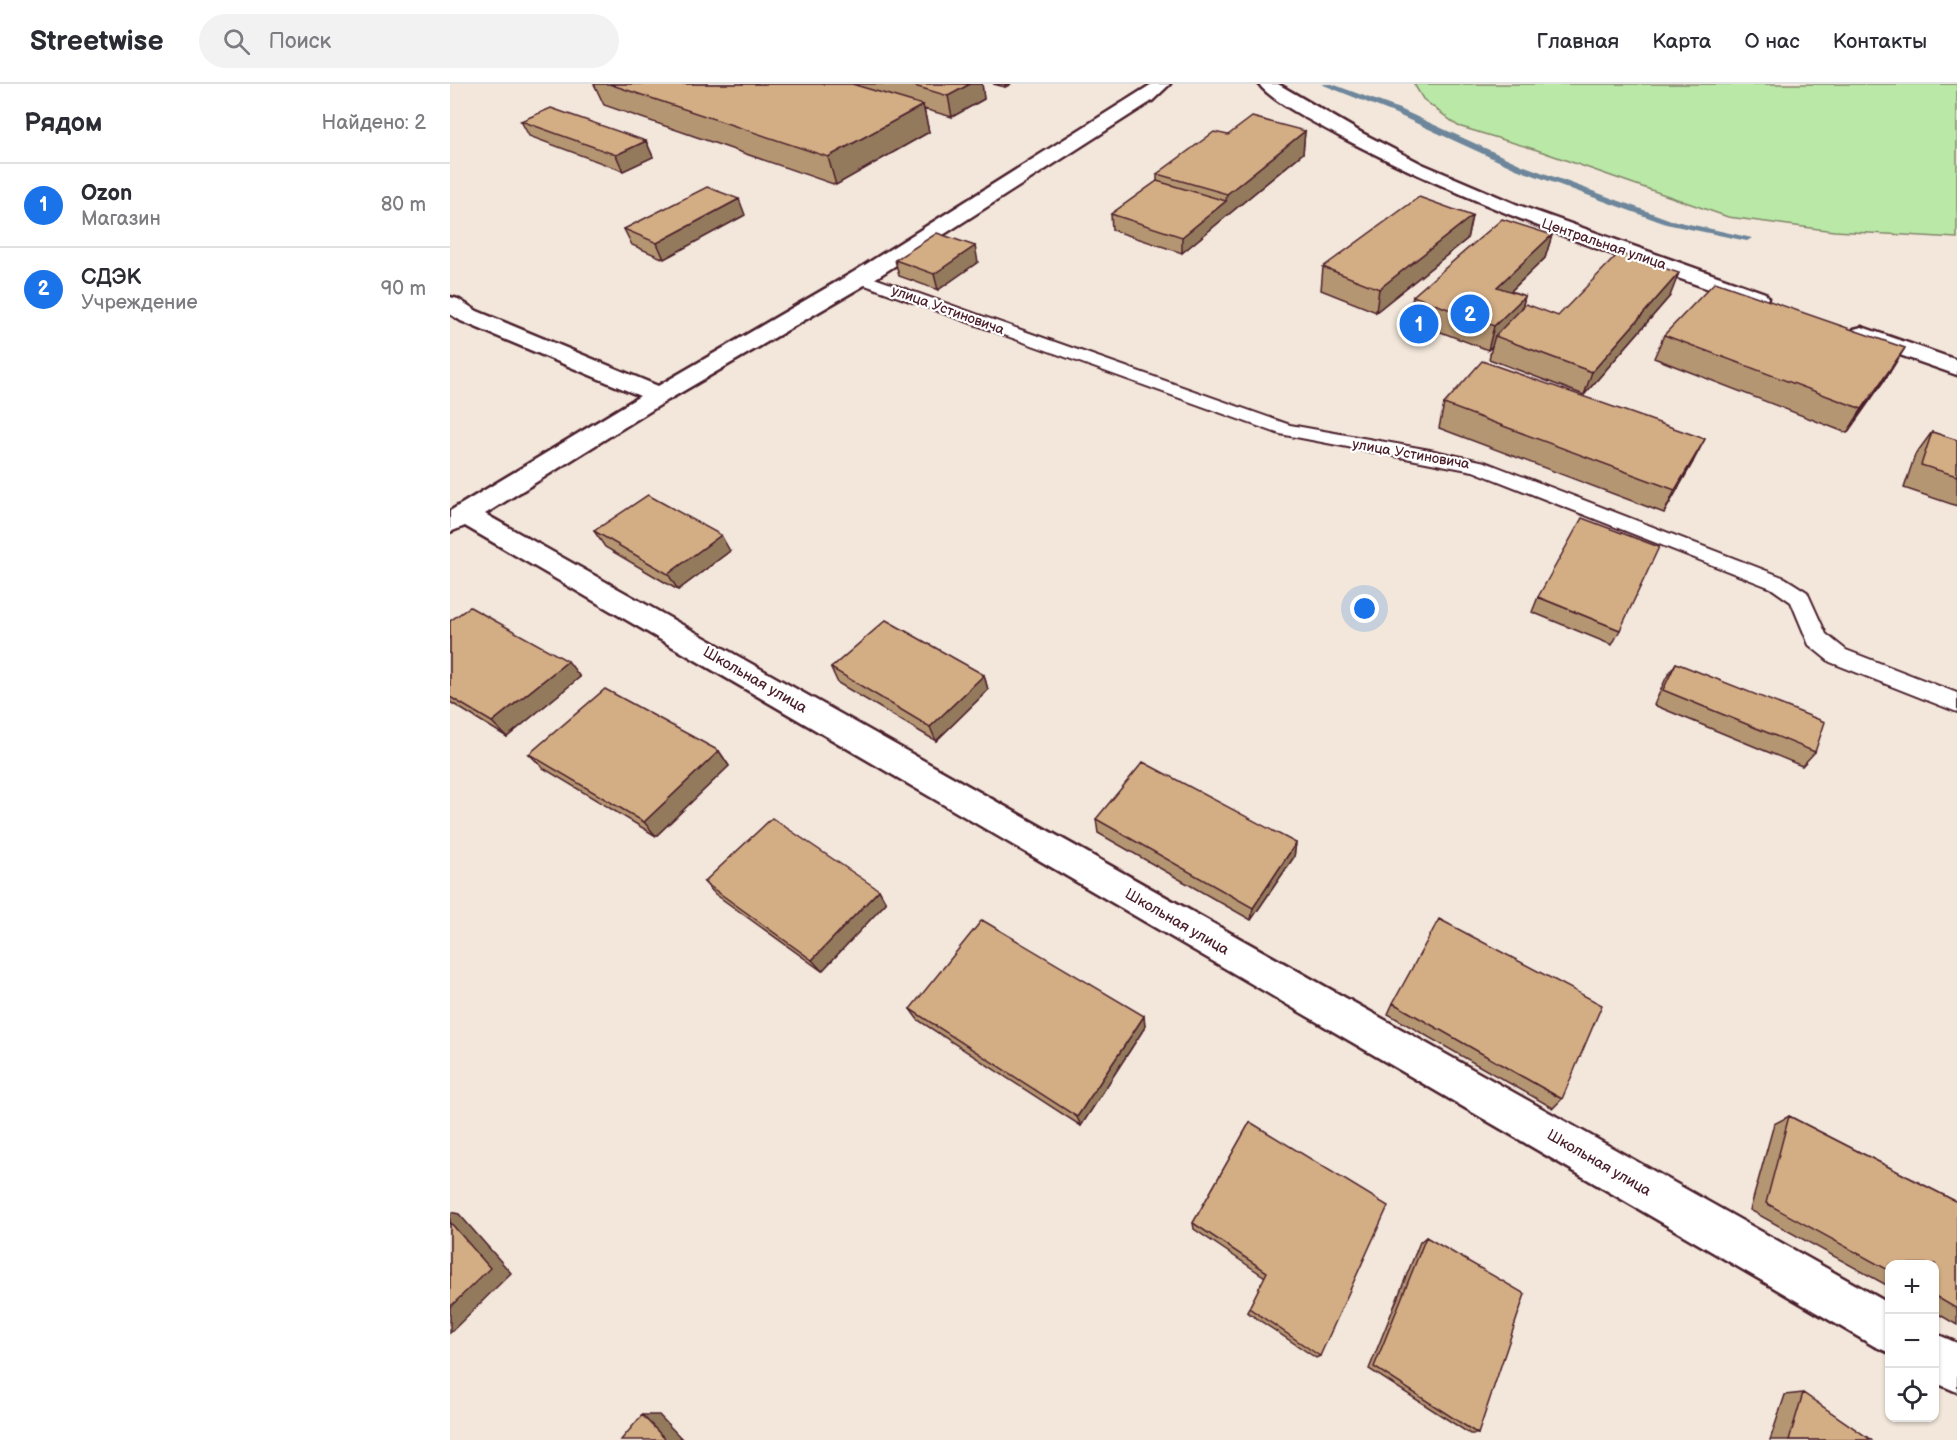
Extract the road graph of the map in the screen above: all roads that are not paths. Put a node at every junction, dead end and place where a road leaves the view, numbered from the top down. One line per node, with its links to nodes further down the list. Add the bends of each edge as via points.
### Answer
1 (1162, 84): 3 (street, via 1146,98)
2 (1267, 84): 5 (street, Центральная улица, via 1300,108 1398,160 1515,213)
3 (860, 278): 8 (street); 10 (lane, улица Устиновича, via 1286,430 1442,457 1500,475 1778,583 1800,597 1817,639 1839,656)
4 (450, 304): 8 (street, via 469,316)
5 (1780, 306)
6 (1846, 329): 7 (street)
7 (1957, 368)
8 (659, 395): 9 (street)
9 (457, 519): 11 (street, Школьная улица)
10 (1957, 703)
11 (1885, 1327)
12 (1939, 1358): 13 (street)
13 (1957, 1368)

